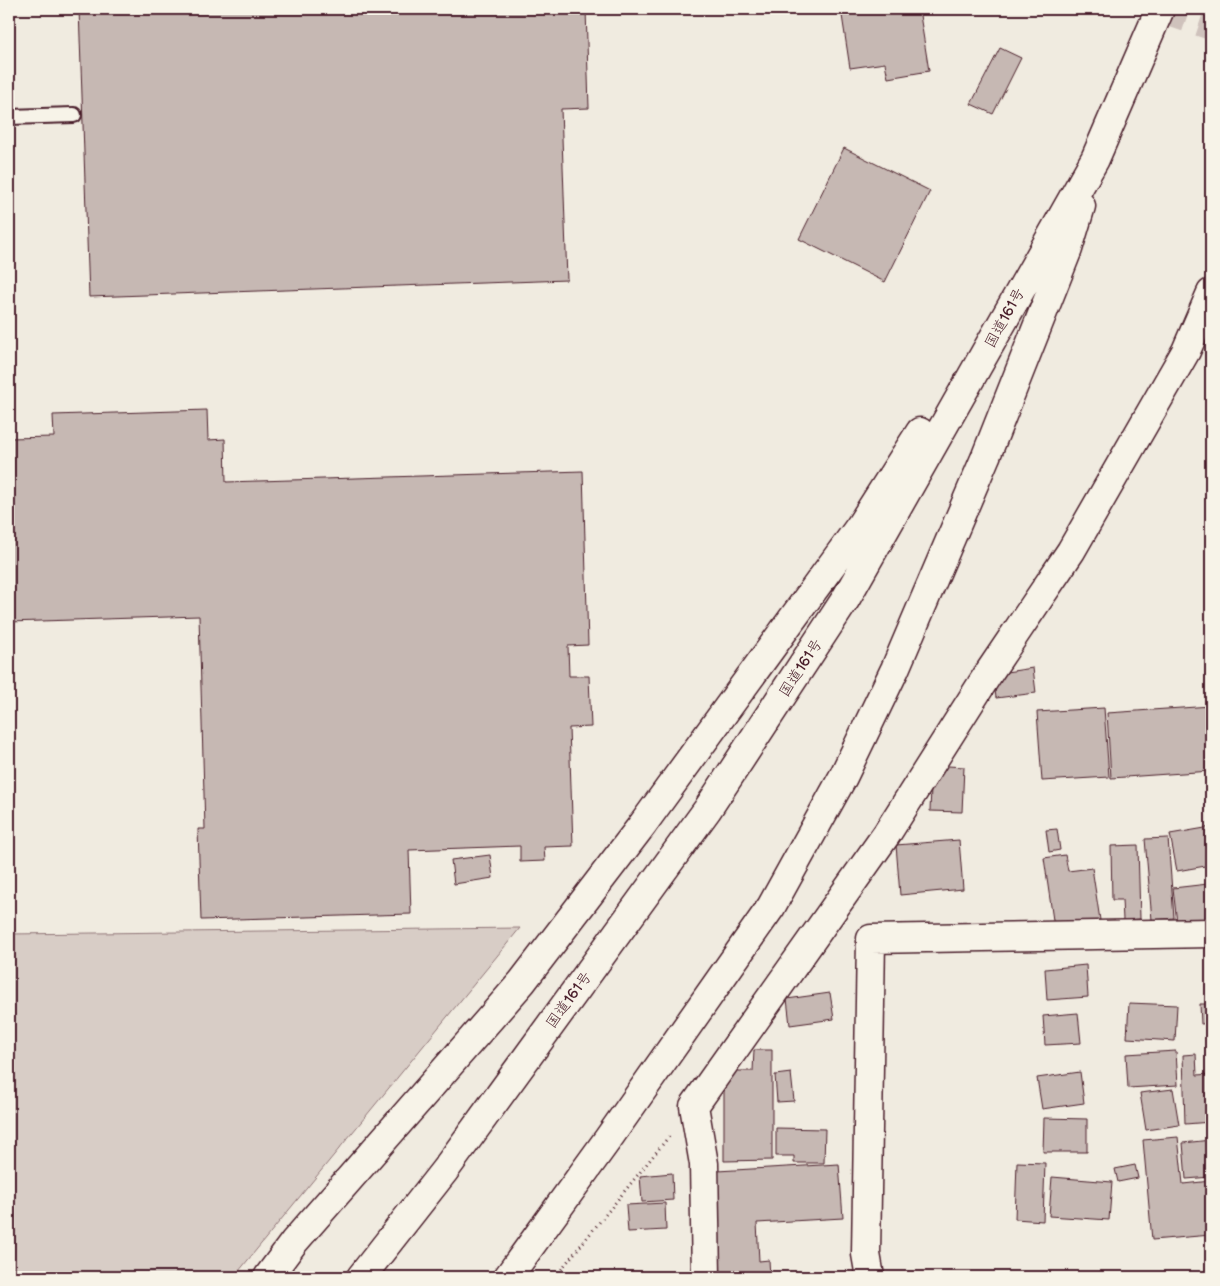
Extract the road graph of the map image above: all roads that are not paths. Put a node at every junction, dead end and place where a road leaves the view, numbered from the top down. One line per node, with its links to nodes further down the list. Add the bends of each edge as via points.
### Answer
1 (1160, 9): 4 (main road, 国道161号)
2 (74, 115): 3 (lane)
3 (9, 117)
4 (1095, 159): 7 (main road, via 860,526 643,824 522,982 294,1242); 8 (main road, 国道161号, via 845,600 707,810 445,1170); 9 (main road, via 1068,249 986,456 895,669 843,777 771,907)
5 (1211, 294): 10 (main road, via 1186,351 1071,551 990,670 886,835 694,1106 704,1164)
6 (1211, 933): 11 (main road, via 871,939 866,1254)
7 (268, 1277)
8 (361, 1277)
9 (508, 1277)
10 (706, 1277)
11 (870, 1277)

